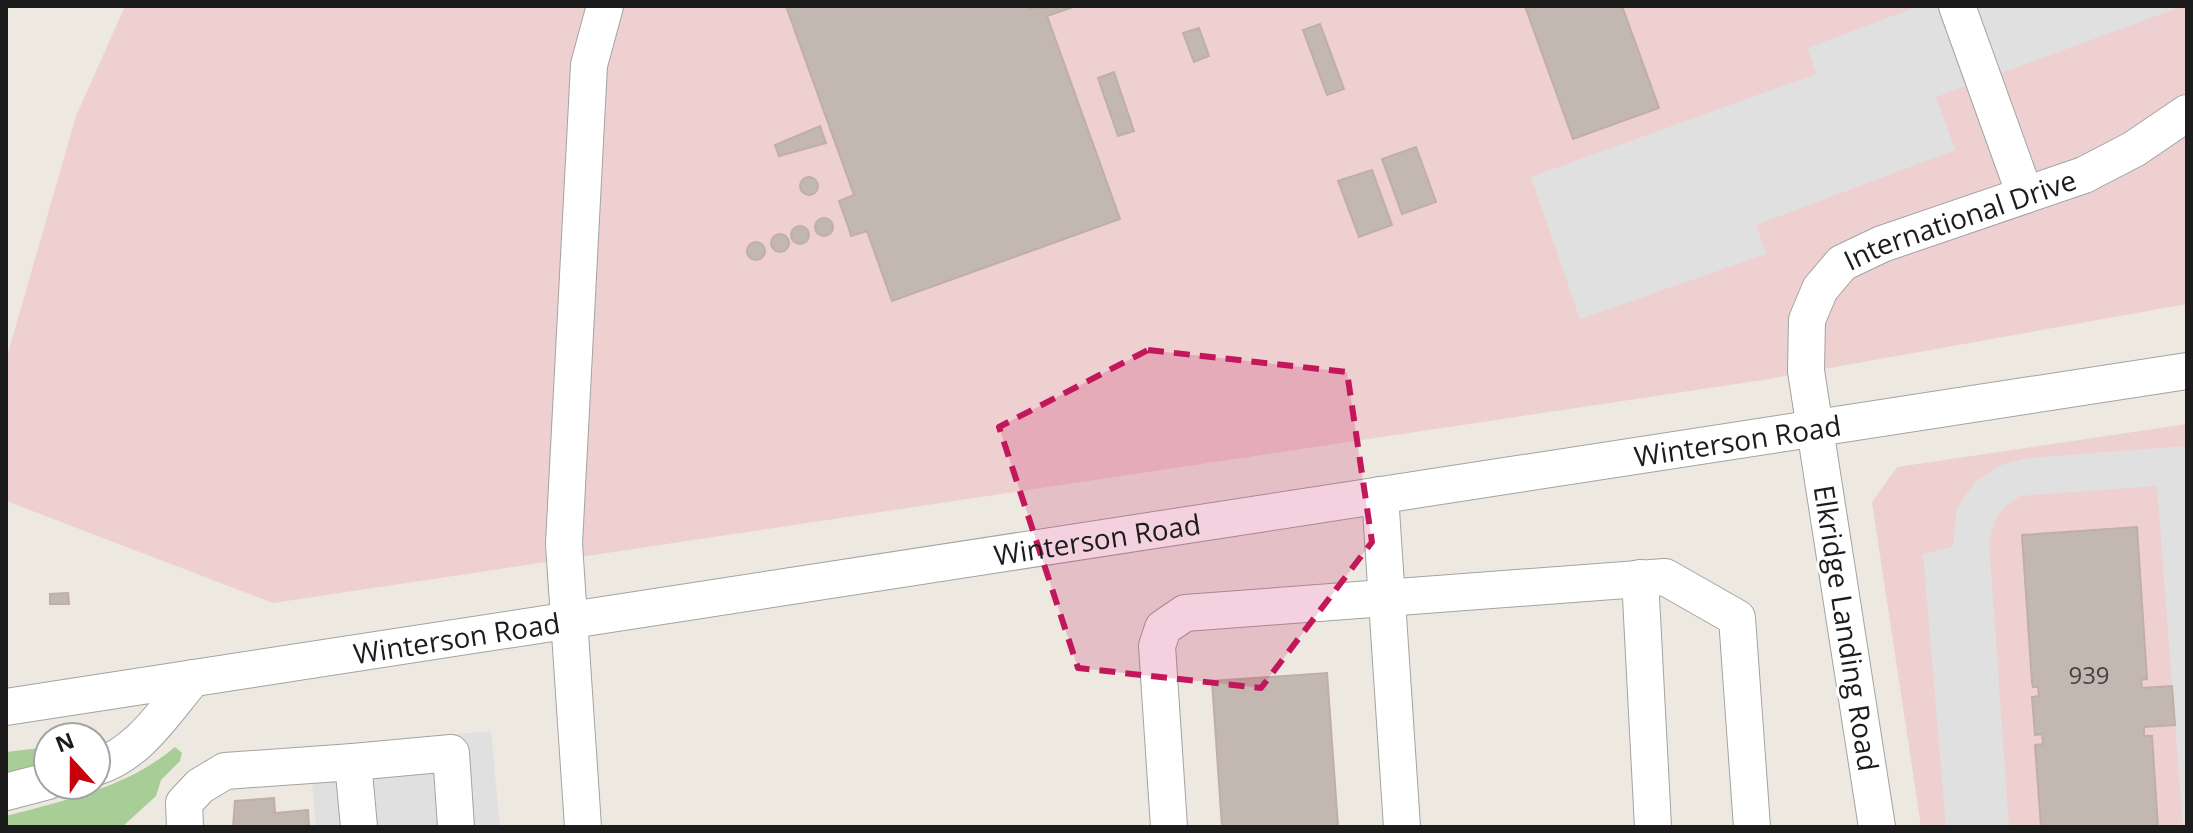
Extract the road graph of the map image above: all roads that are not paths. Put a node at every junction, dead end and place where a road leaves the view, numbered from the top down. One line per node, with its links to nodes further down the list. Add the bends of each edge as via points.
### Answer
1 (605, 6): 10 (street, via 588,81 564,544)
2 (1957, 6): 4 (street)
3 (2187, 113): 4 (street, International Drive, via 2084,175)
4 (2025, 195): 6 (street, International Drive, via 1842,263 1820,289 1807,320 1806,371)
5 (2187, 371): 6 (street, Winterson Road)
6 (1817, 428): 7 (street, Winterson Road); 25 (street, Elkridge Landing Road)
7 (1380, 495): 9 (street); 10 (street, Winterson Road)
8 (1640, 578): 9 (street); 23 (street); 24 (street, via 1665,577 1737,618)
9 (1387, 598): 21 (street, via 1185,613 1163,628 1157,646); 22 (street)
10 (570, 620): 11 (street, Winterson Road); 20 (street)
11 (193, 678): 12 (street, Winterson Road); 13 (street, via 144,737)
12 (6, 707)
13 (112, 762)
14 (353, 762): 17 (street, via 225,771 200,786); 18 (street); 19 (street, via 451,753)
15 (32, 785): 16 (street)
16 (6, 792)
17 (177, 819)
18 (359, 827)
19 (456, 827)
20 (583, 827)
21 (1169, 827)
22 (1402, 827)
23 (1653, 827)
24 (1752, 827)
25 (1877, 827)

